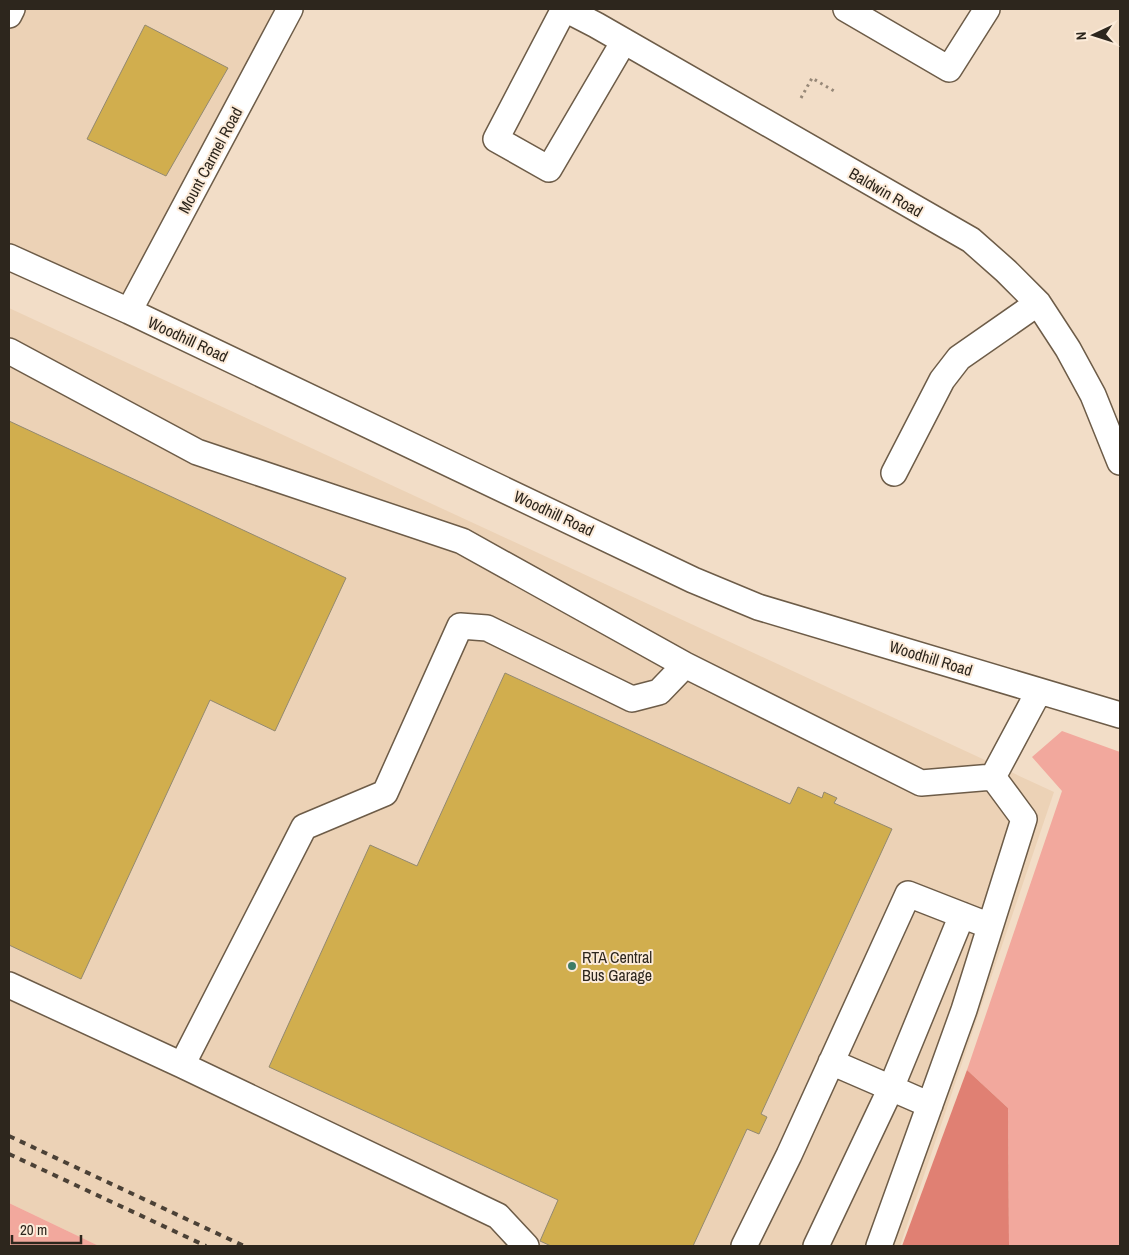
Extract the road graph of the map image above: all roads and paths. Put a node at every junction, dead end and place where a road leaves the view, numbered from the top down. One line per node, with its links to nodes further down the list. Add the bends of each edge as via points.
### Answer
1 (12, 9): 6 (street)
2 (290, 9): 13 (street, Mount Carmel Road)
3 (565, 9): 7 (street, Baldwin Road); 8 (street, via 496,138 550,169)
4 (987, 9): 5 (street, via 950,69)
5 (849, 10)
6 (9, 15)
7 (601, 17): 8 (street, Baldwin Road)
8 (624, 41): 12 (street, Baldwin Road, via 971,240)
9 (834, 91): 10 (path, via 812,78)
10 (802, 98)
11 (9, 256): 13 (street, Woodhill Road)
12 (1038, 303): 15 (street, Baldwin Road, via 1094,395); 16 (street, via 959,358 942,380)
13 (130, 312): 18 (street, Woodhill Road, via 710,587 758,607)
14 (9, 351): 17 (street, via 197,452 462,541)
15 (1120, 462)
16 (894, 473)
17 (685, 665): 20 (street, via 921,783); 25 (street, via 659,692 632,699 487,628 460,626 385,793 304,827)
18 (1039, 691): 19 (street, Woodhill Road); 20 (street)
19 (1120, 715)
20 (993, 777): 22 (street, via 1024,819)
21 (962, 915): 22 (street); 24 (street, via 908,894); 26 (street)
22 (990, 926): 27 (street)
23 (9, 985): 25 (street)
24 (831, 1062): 26 (street); 29 (street)
25 (182, 1065): 28 (street, via 498,1216)
26 (891, 1088): 27 (street); 30 (street)
27 (930, 1104): 31 (street)
28 (526, 1246)
29 (744, 1246)
30 (816, 1246)
31 (879, 1246)

